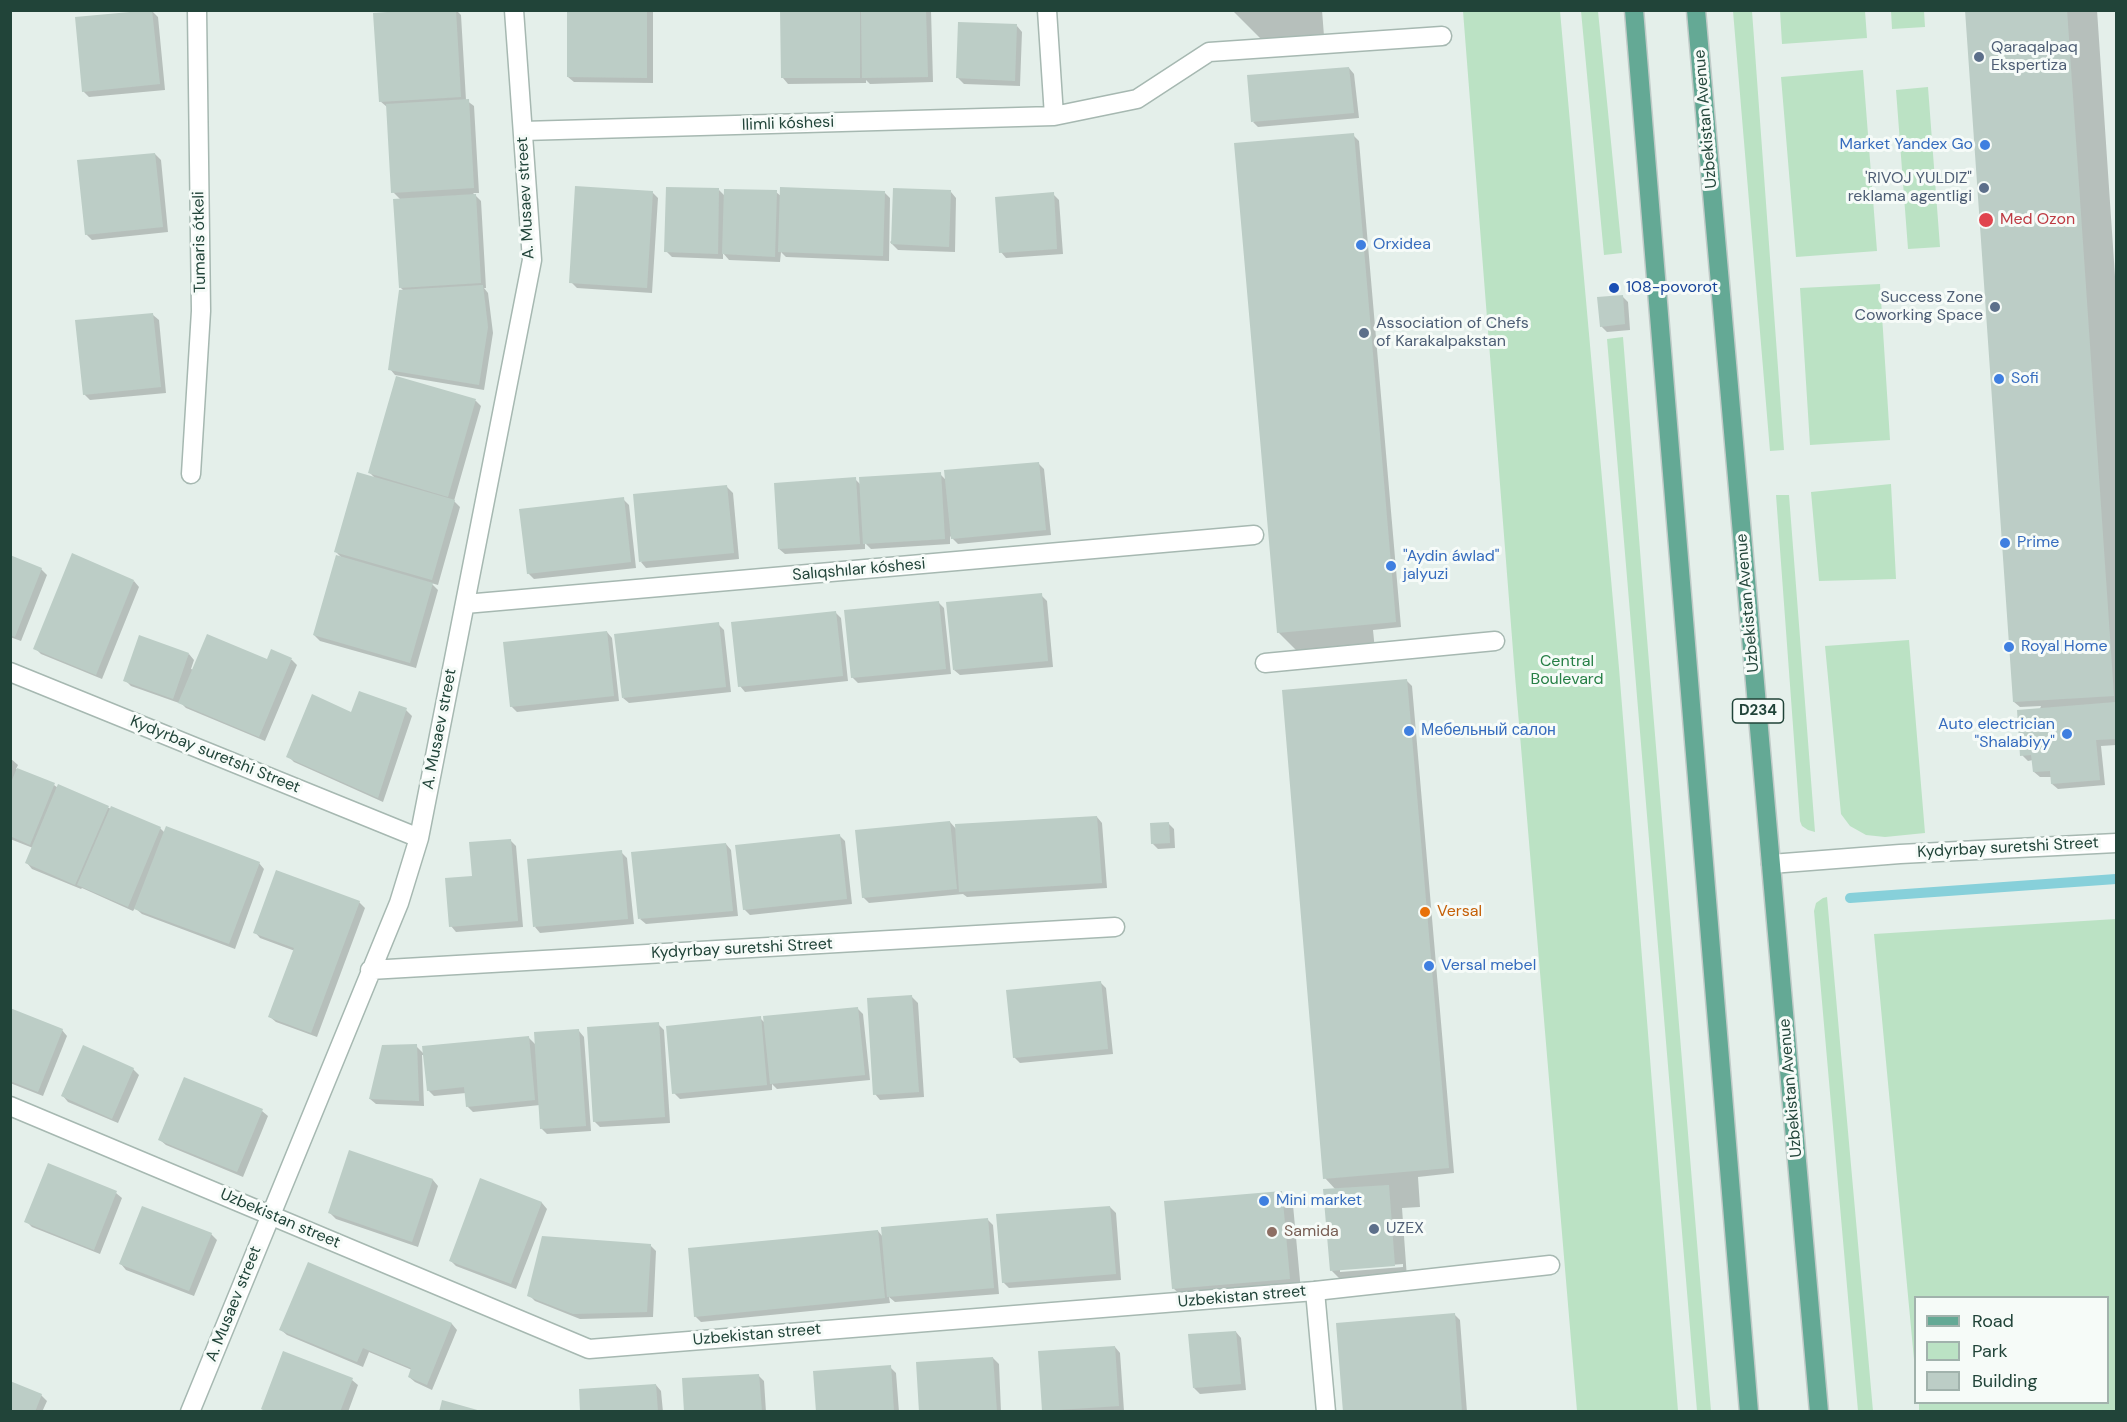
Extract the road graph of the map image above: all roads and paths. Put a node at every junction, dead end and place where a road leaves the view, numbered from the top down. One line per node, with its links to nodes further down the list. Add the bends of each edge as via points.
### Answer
1 (197, 10): 9 (street, Tumaris ótkeli, via 201,311)
2 (514, 10): 8 (street, A. Musaev street)
3 (1047, 10): 7 (street)
4 (1634, 10): 26 (main road)
5 (1696, 10): 17 (main road, Uzbekistan Avenue / D234)
6 (1442, 36): 7 (street, Ilimli kóshesi, via 1209,52 1137,99)
7 (1054, 116): 8 (street, Ilimli kóshesi)
8 (523, 131): 11 (street, A. Musaev street, via 532,260)
9 (191, 474)
10 (1254, 535): 11 (street, Salıqshılar kóshesi)
11 (465, 604): 15 (street, A. Musaev street)
12 (1495, 641): 13 (street)
13 (1265, 663)
14 (10, 672): 15 (street, Kydyrbay suretshi Street)
15 (420, 838): 19 (street, A. Musaev street, via 399,903)
16 (2116, 843): 17 (street, Kydyrbay suretshi Street)
17 (1771, 864): 27 (main road, Uzbekistan Avenue / D234)
18 (1115, 927): 19 (street, Kydyrbay suretshi Street)
19 (370, 970): 21 (street, A. Musaev street)
20 (10, 1106): 21 (street, Uzbekistan street)
21 (270, 1215): 23 (street, Uzbekistan street, via 589,1349); 24 (street, A. Musaev street)
22 (1550, 1265): 23 (street, Uzbekistan street)
23 (1315, 1291): 25 (street)
24 (190, 1412)
25 (1326, 1412)
26 (1749, 1412)
27 (1819, 1412)

